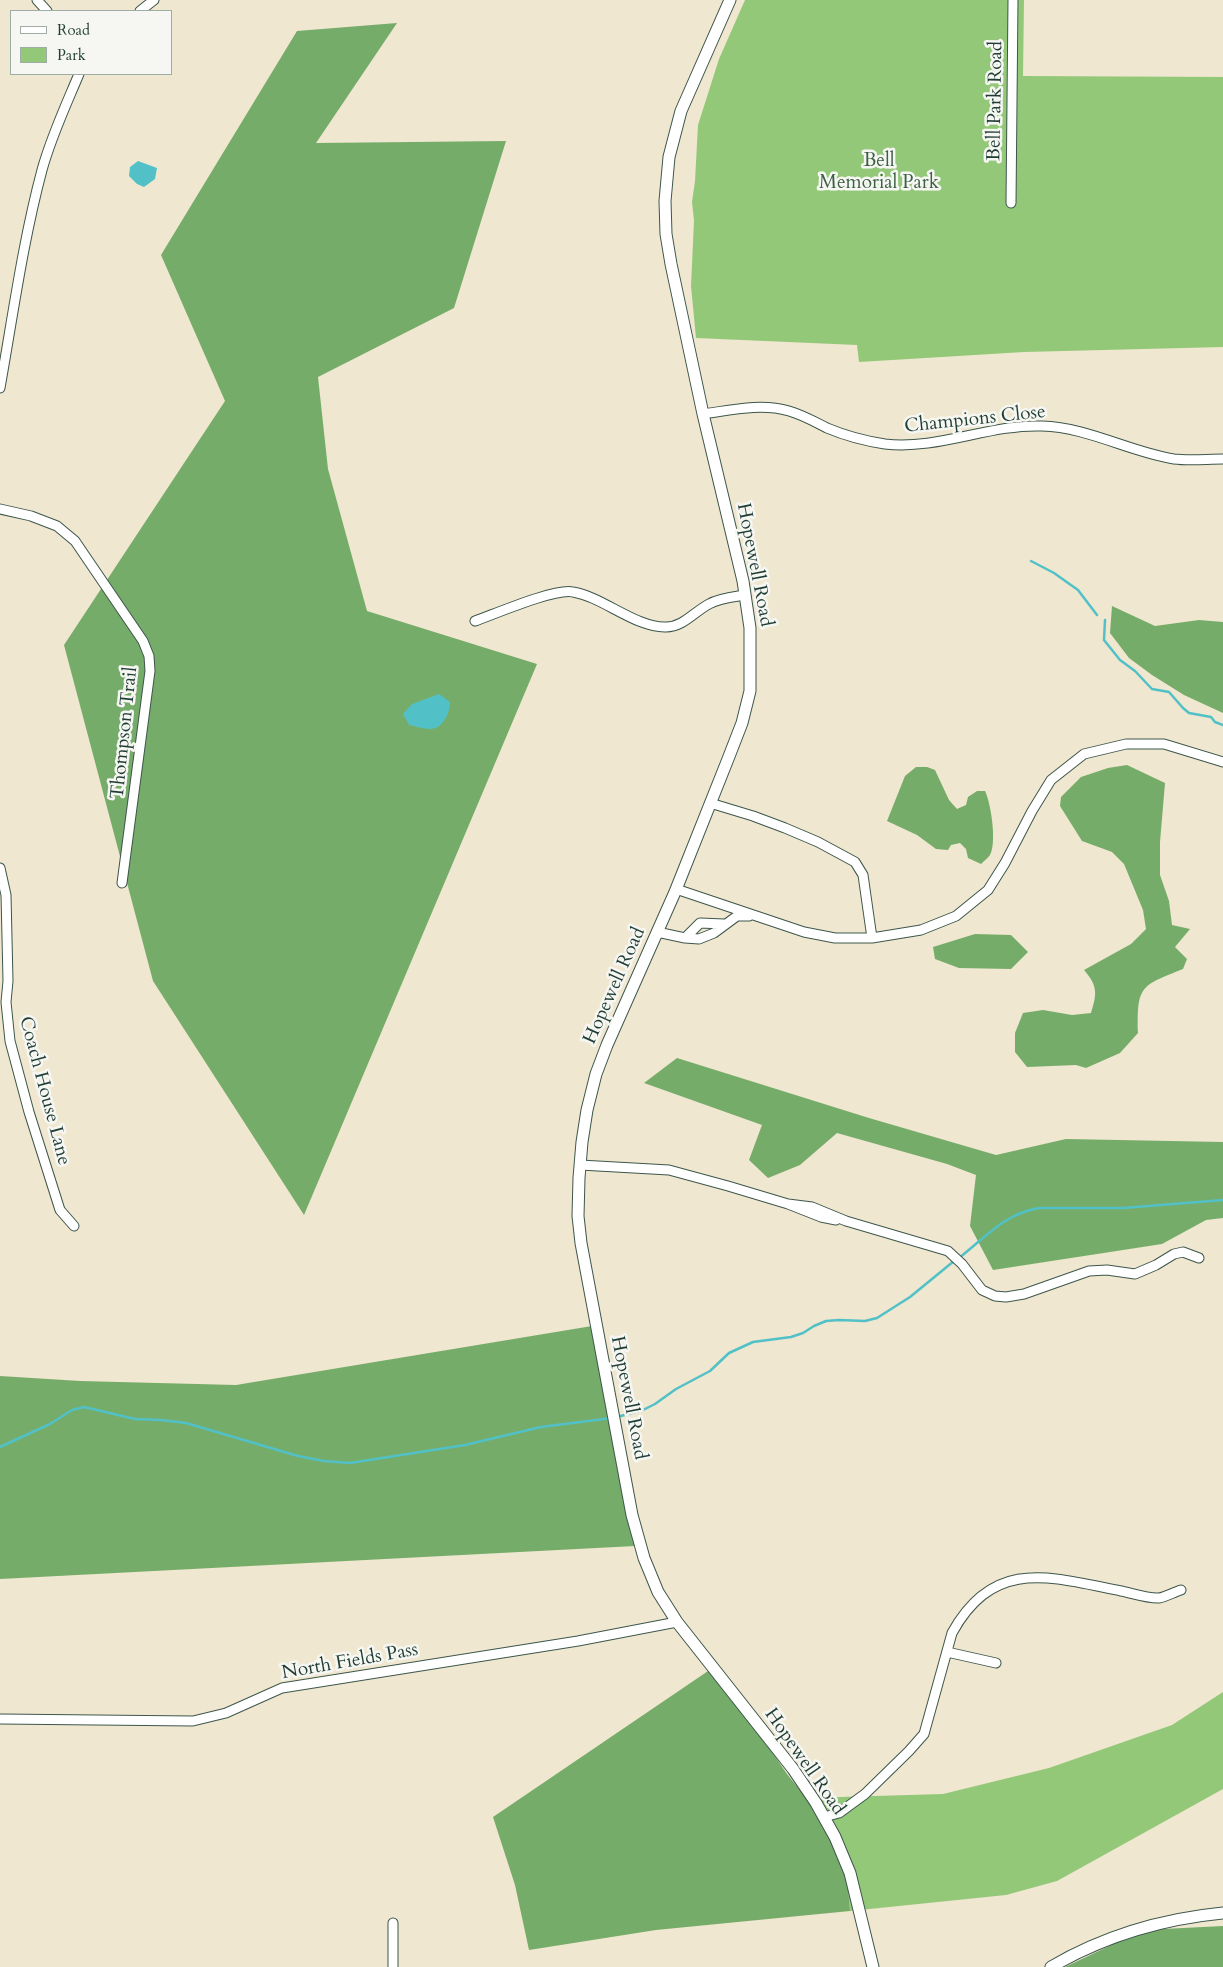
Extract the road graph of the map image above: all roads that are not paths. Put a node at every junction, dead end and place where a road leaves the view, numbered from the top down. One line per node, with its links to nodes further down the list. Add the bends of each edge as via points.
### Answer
1 (37, 0): 5 (street)
2 (154, 0): 6 (street)
3 (730, 0): 10 (street, Hopewell Road, via 681,111 666,179 666,234)
4 (1014, 0): 8 (street, Bell Park Road)
5 (46, 10)
6 (141, 10)
7 (79, 75): 9 (street, via 50,142 42,170 16,291)
8 (1011, 203)
9 (0, 388)
10 (703, 414): 11 (street, Champions Close, via 777,408 850,436 901,445 940,443 1016,427 1055,427 1174,459); 13 (street, Hopewell Road)
11 (1223, 459)
12 (0, 509): 18 (street, Thompson Trail, via 57,526 75,541 143,641 148,656 150,671)
13 (745, 594): 14 (street, via 707,605 684,621 666,627 647,624 585,595 566,591); 16 (street, Hopewell Road, via 750,628 750,691 742,723)
14 (475, 621)
15 (1223, 762): 24 (street, via 1164,744 1126,744 1084,754 1051,780 988,890 956,916 921,930)
16 (710, 803): 19 (street, Hopewell Road); 24 (street, via 785,828 855,862 863,875)
17 (0, 868): 26 (street, Coach House Lane, via 6,895 6,1009 10,1041 60,1210)
18 (122, 883)
19 (676, 889): 20 (street); 22 (street, Hopewell Road)
20 (756, 916): 21 (street, via 737,916); 24 (street, via 804,932 835,938)
21 (724, 924): 23 (street, via 714,933 699,939); 23 (street, via 700,924)
22 (657, 932): 23 (street); 25 (street, Hopewell Road, via 596,1074 587,1110)
23 (685, 938)
24 (872, 938)
25 (580, 1165): 27 (street, via 669,1170 788,1204 812,1207 846,1221 948,1251 982,1290 995,1296 1024,1294 1089,1271 1135,1274 1183,1252); 29 (street, Hopewell Road, via 580,1235 632,1516 658,1592)
26 (74, 1226)
27 (1199, 1258)
28 (1181, 1590): 30 (street, via 1158,1598 1047,1578 1011,1581 986,1592 961,1618 952,1633)
29 (677, 1622): 32 (street, North Fields Pass, via 282,1688 226,1713 194,1721); 33 (street, Hopewell Road, via 793,1769)
30 (947, 1652): 31 (street); 33 (street, via 924,1734 865,1794 839,1813)
31 (996, 1663)
32 (0, 1719)
33 (824, 1818): 36 (street, Hopewell Road, via 850,1873)
34 (1223, 1913): 40 (street, via 1129,1931 1087,1947)
35 (392, 1923): 37 (street)
36 (868, 1950): 38 (street, Hopewell Road); 39 (street, Hopewell Road)
37 (393, 1967)
38 (868, 1967)
39 (873, 1967)
40 (1050, 1967)

